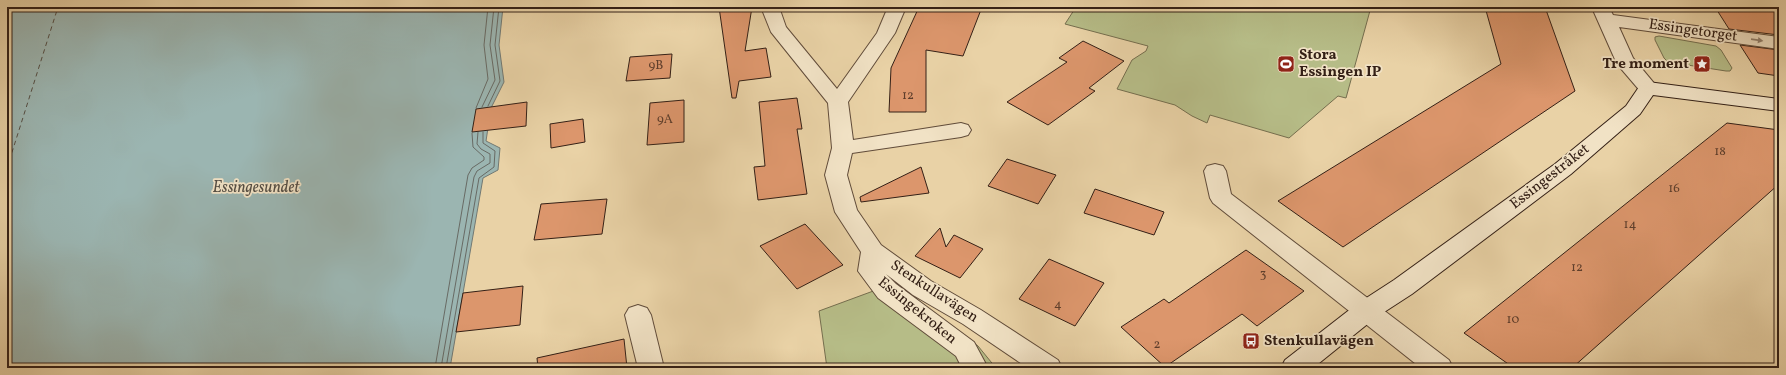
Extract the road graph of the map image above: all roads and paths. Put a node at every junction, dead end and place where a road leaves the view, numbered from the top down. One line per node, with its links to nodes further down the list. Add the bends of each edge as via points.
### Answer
1 (770, 7): 6 (street, via 777,28)
2 (897, 7): 6 (street, via 886,33)
3 (1604, 13): 4 (street, Essingetorget, one-way to 4); 5 (street, via 1624,60)
4 (1779, 43)
5 (1648, 88): 7 (street); 12 (street, Essingestråket, via 1634,110 1563,169 1403,287)
6 (838, 102): 9 (street, Stenkullavägen)
7 (1779, 105)
8 (961, 130): 9 (street)
9 (843, 148): 11 (street, Stenkullavägen, via 836,174 846,212)
10 (1214, 171): 12 (street, via 1221,198)
11 (873, 251): 15 (street, Essingekroken, via 870,271 887,291 965,350); 16 (street, Stenkullavägen, via 922,288 972,317)
12 (1366, 311): 17 (street, Essingestråket); 18 (street)
13 (638, 315): 14 (street)
14 (651, 368)
15 (976, 368)
16 (1049, 368)
17 (1294, 368)
18 (1440, 368)

